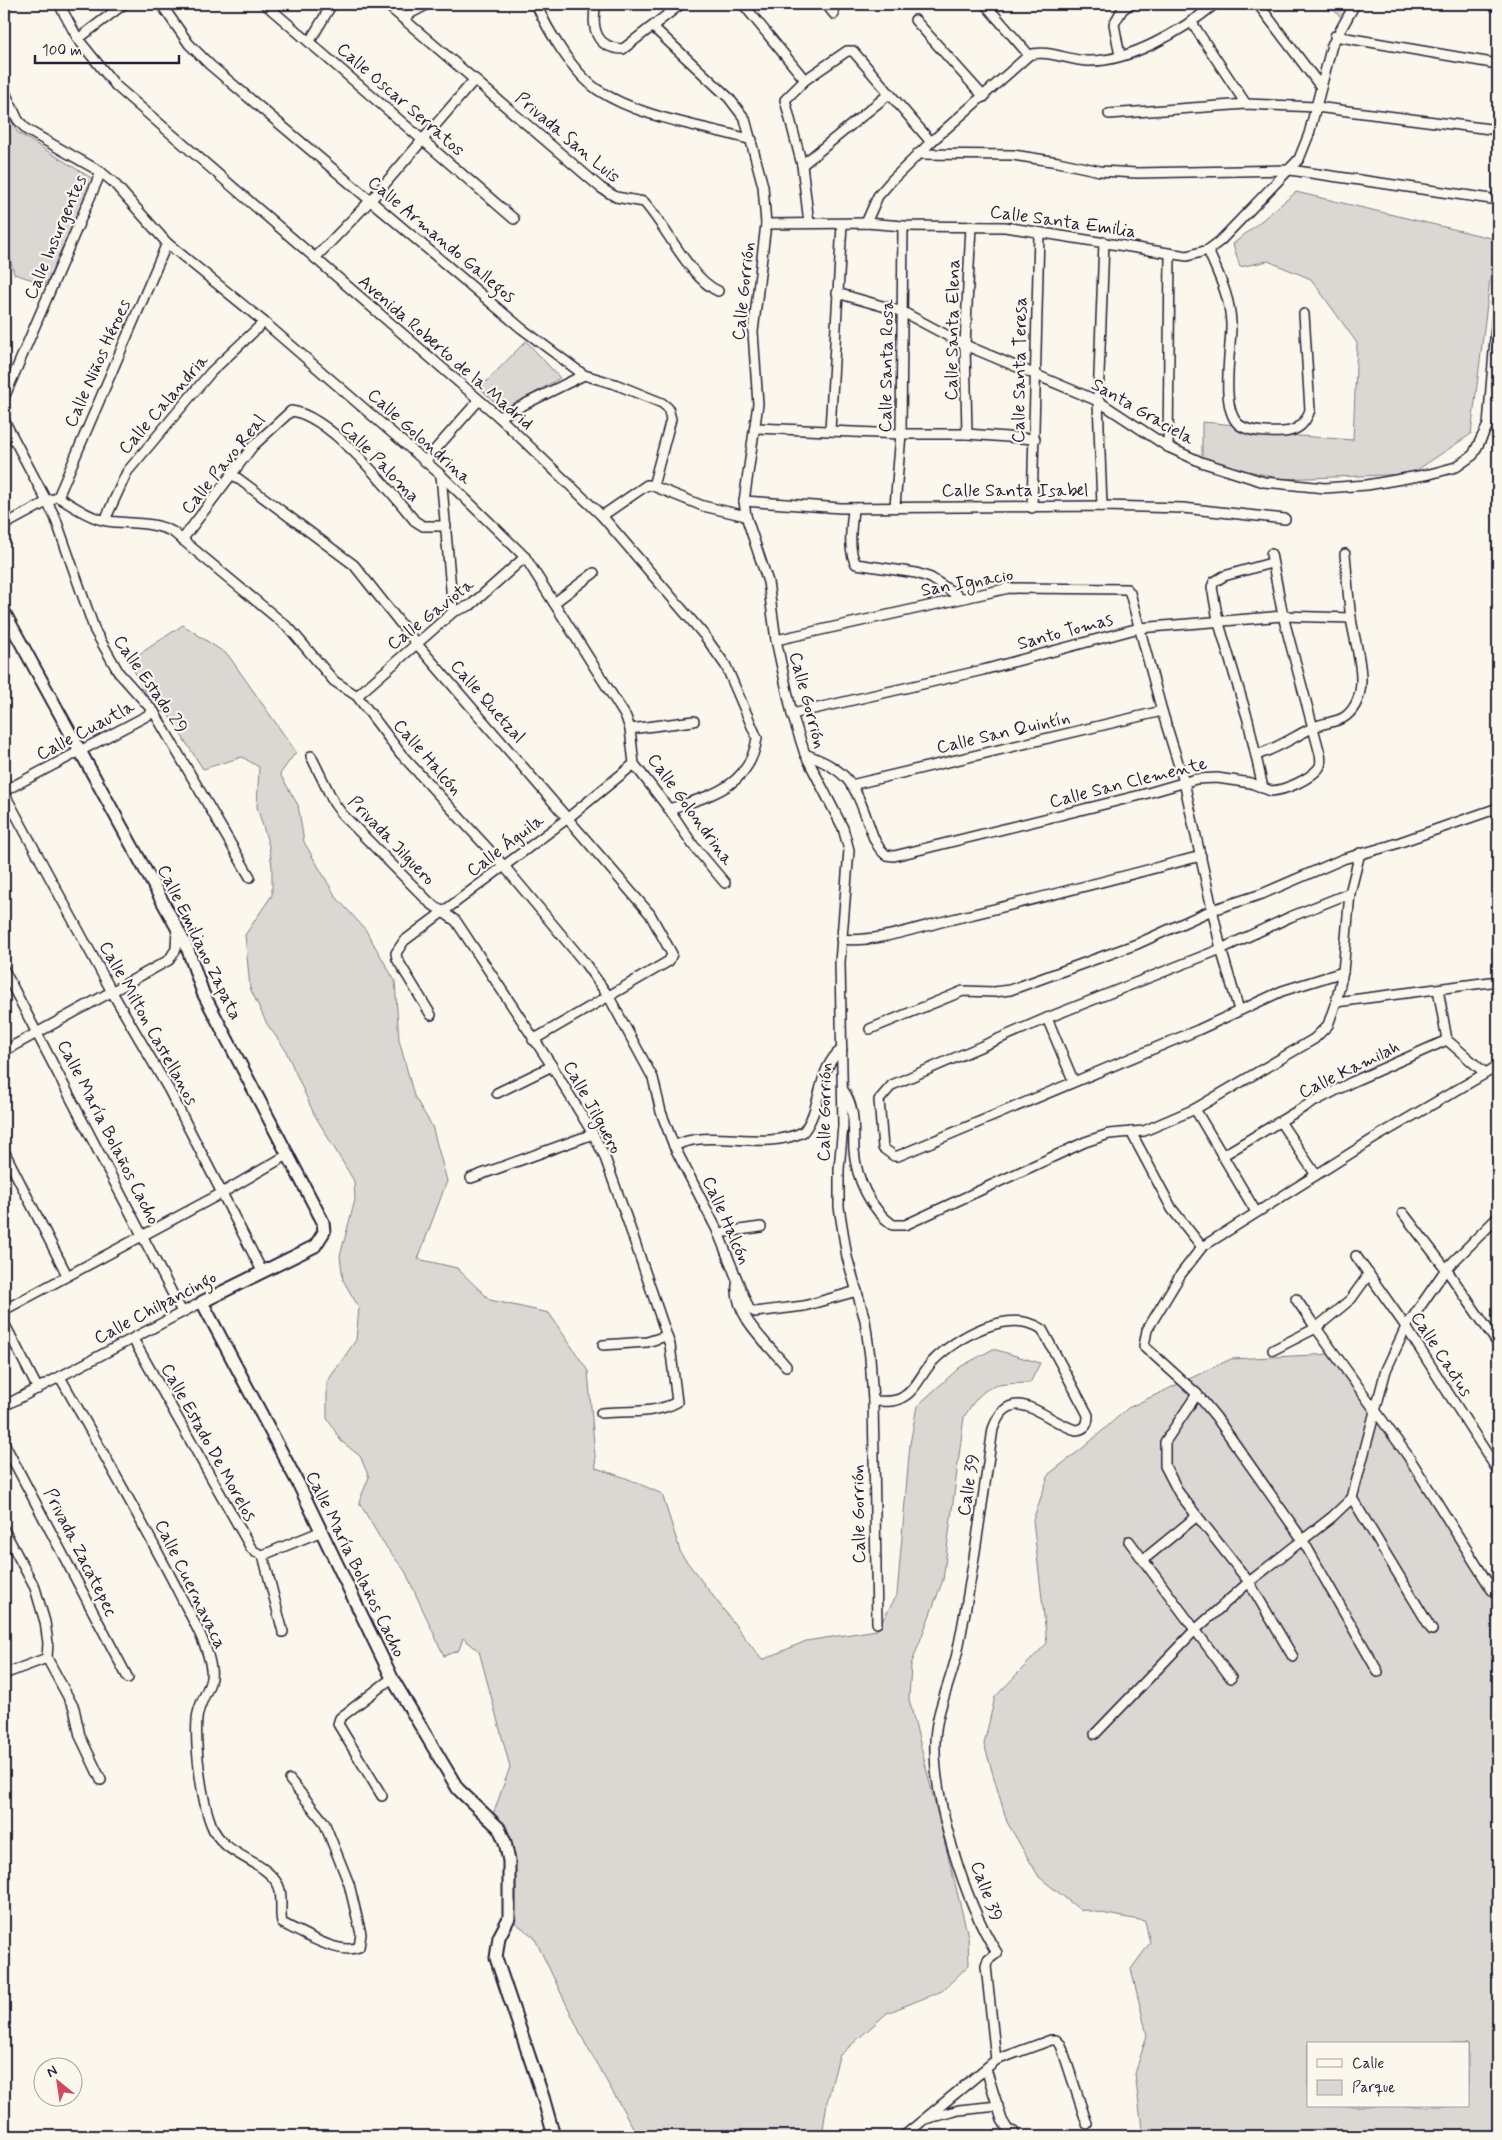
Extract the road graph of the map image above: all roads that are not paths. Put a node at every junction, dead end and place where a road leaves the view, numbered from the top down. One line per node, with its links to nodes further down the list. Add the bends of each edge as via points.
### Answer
1 (59, 4): 26 (street, Avenida Roberto de la Madrid)
2 (124, 4): 26 (street)
3 (161, 4): 48 (street, Calle Armando Gallegos, via 198,54)
4 (265, 4): 27 (street, Calle Oscar Serratos)
5 (332, 4): 27 (street)
6 (386, 4): 21 (street, Privada San Luis)
7 (428, 4): 21 (street)
8 (536, 4): 42 (street, via 568,59 596,89 624,104)
9 (596, 4): 24 (street, via 594,32 604,44 623,49)
10 (681, 4): 24 (street)
11 (743, 4): 32 (street)
12 (826, 4): 20 (street)
13 (985, 4): 28 (street)
14 (1130, 4): 29 (street, via 1114,24)
15 (1215, 4): 23 (street)
16 (1258, 4): 33 (street)
17 (1355, 4): 25 (street, Calle Santa Emilia)
18 (1492, 4): 19 (street)
19 (1498, 6)
20 (834, 14)
21 (402, 18): 31 (street, Privada San Luis)
22 (915, 20): 36 (street)
23 (1192, 23): 29 (street); 37 (street)
24 (653, 27): 42 (street, Calle Gorrión, via 739,110)
25 (1335, 36): 30 (street); 33 (street, Calle Santa Emilia)
26 (78, 39): 62 (street, Avenida Roberto de la Madrid, via 116,86)
27 (310, 41): 41 (street, Calle Oscar Serratos)
28 (1029, 56): 29 (street, via 1037,52 1088,61); 36 (street)
29 (1120, 56)
30 (1498, 64)
31 (475, 79): 41 (street); 63 (street, Privada San Luis, via 601,188 616,197 644,202 700,278)
32 (805, 80): 35 (street, via 850,50); 45 (street, via 785,100)
33 (1321, 87): 38 (street, Calle Santa Emilia)
34 (4, 90): 47 (street, Calle Golondrina, via 18,120 27,130)
35 (889, 94): 43 (street); 45 (street)
36 (984, 97): 43 (street)
37 (1246, 104): 38 (street); 39 (street)
38 (1316, 107): 40 (street); 46 (street, Calle Santa Emilia, via 1299,159)
39 (1108, 114)
40 (1498, 130)
41 (423, 140): 48 (street); 50 (street, Calle Oscar Serratos)
42 (752, 140): 53 (street, Calle Gorrión, via 763,186)
43 (931, 142): 44 (street)
44 (918, 154): 46 (street, via 1013,155 1100,171 1137,173); 52 (street, via 878,196)
45 (802, 165): 51 (street)
46 (1290, 170): 49 (street); 60 (street, Calle Santa Emilia, via 1233,230)
47 (101, 172): 59 (street, Calle Golondrina, via 130,199); 72 (street, Calle Insurgentes)
48 (370, 200): 62 (street); 70 (street, Calle Armando Gallegos, via 521,328)
49 (1498, 200)
50 (514, 219)
51 (809, 223): 53 (street, Calle Santa Emilia); 54 (street, Calle Santa Emilia)
52 (866, 223): 54 (street, Calle Santa Emilia); 55 (street, Calle Santa Emilia)
53 (766, 224): 78 (street, Calle Gorrión, via 753,332 758,385)
54 (842, 224): 64 (street)
55 (902, 226): 56 (street, Calle Santa Emilia); 66 (street, Calle Santa Rosa)
56 (970, 226): 57 (street, Calle Santa Emilia, via 1005,227); 69 (street, Calle Santa Elena)
57 (1038, 233): 58 (street, Calle Santa Emilia); 71 (street, Calle Santa Teresa)
58 (1104, 242): 61 (street, Calle Santa Emilia); 74 (street)
59 (167, 243): 68 (street, Calle Golondrina); 88 (street, Calle Niños Héroes)
60 (1208, 250): 61 (street, Calle Santa Emilia, via 1187,256); 67 (street, via 1228,296 1231,323 1228,390 1231,412 1241,426 1294,431 1306,420 1310,410)
61 (1170, 254): 83 (street)
62 (315, 258): 73 (street, Avenida Roberto de la Madrid)
63 (718, 291)
64 (837, 293): 66 (street, Santa Graciela); 79 (street)
65 (1498, 302): 83 (street, Santa Graciela, via 1488,425 1473,455 1456,467 1367,485 1298,487 1264,482 1201,462)
66 (903, 312): 69 (street, Santa Graciela); 80 (street, Calle Santa Rosa)
67 (1304, 314)
68 (264, 322): 84 (street, Calle Golondrina); 98 (street, Calle Calandria, via 211,372 127,472)
69 (965, 345): 71 (street, Santa Graciela); 81 (street, Calle Santa Elena)
70 (584, 375): 76 (street); 87 (street, Calle Armando Gallegos, via 615,384 668,408 671,419)
71 (1034, 376): 74 (street, Santa Graciela); 82 (street, Calle Santa Teresa)
72 (4, 398)
73 (479, 400): 76 (street, Avenida Roberto de la Madrid); 84 (street)
74 (1098, 401): 83 (street, Santa Graciela); 92 (street)
75 (291, 411): 85 (street, Calle Pavo Real, via 254,446); 100 (street, Calle Paloma, via 306,415 361,459 415,521 423,526)
76 (499, 418): 95 (street, Avenida Roberto de la Madrid)
77 (4, 420): 89 (street, Calle Estado 29)
78 (755, 428): 79 (street); 90 (street, Calle Gorrión)
79 (830, 430): 80 (street)
80 (901, 434): 81 (street); 91 (street, Calle Santa Rosa)
81 (967, 434): 82 (street)
82 (1035, 439): 94 (street, Calle Santa Teresa)
83 (1168, 447)
84 (426, 460): 86 (street, Calle Golondrina)
85 (232, 474): 101 (street, Calle Pavo Real); 114 (street, Calle Quetzal, via 354,565)
86 (441, 474): 100 (street); 103 (street, Calle Golondrina)
87 (653, 486): 95 (street, via 642,488); 96 (street, via 703,506)
88 (58, 497): 89 (street); 98 (street, Calle Halcón)
89 (47, 500): 99 (street); 117 (street, Calle Estado 29, via 79,580 95,631 120,673)
90 (744, 501): 93 (street, Calle Santa Isabel); 96 (street, Calle Gorrión)
91 (895, 506): 93 (street, Calle Santa Isabel); 94 (street, Calle Santa Isabel)
92 (1102, 506): 94 (street, Calle Santa Isabel); 97 (street, Calle Santa Isabel, via 1183,508)
93 (853, 508): 105 (street, via 851,540 856,564 916,573 931,578)
94 (1032, 508)
95 (602, 516): 132 (street, Avenida Roberto de la Madrid, via 704,635 726,666 757,738 750,761 728,787)
96 (746, 516): 113 (street, Calle Gorrión, via 768,582)
97 (1286, 519)
98 (105, 520): 101 (street, Calle Halcón, via 167,528)
99 (4, 525)
100 (446, 526): 108 (street)
101 (182, 540): 115 (street, Calle Halcón, via 290,629 334,681)
102 (1345, 554): 110 (street)
103 (525, 557): 106 (street, Calle Golondrina); 108 (street, Calle Gaviota, via 471,606)
104 (594, 573): 106 (street)
105 (960, 597): 112 (street, San Ignacio, via 1009,588 1122,588 1130,592); 113 (street, San Ignacio)
106 (554, 603): 121 (street, Calle Golondrina, via 626,717)
107 (4, 612): 122 (street, Calle Emiliano Zapata)
108 (453, 612): 114 (street, Calle Gaviota)
109 (1283, 616): 110 (street, Santo Tomas); 111 (street, Santo Tomas); 111 (street, Calle San Clemente, via 1271,558 1214,582 1212,587); 120 (street, Calle San Clemente)
110 (1351, 618): 120 (street, via 1362,669 1358,697 1346,716)
111 (1218, 620): 112 (street, Santo Tomas); 124 (street)
112 (1140, 628): 116 (street, San Ignacio); 118 (street, Santo Tomas, via 983,670)
113 (776, 640): 118 (street, Calle Gorrión)
114 (416, 643): 115 (street, Calle Gaviota); 133 (street, Calle Quetzal)
115 (357, 696): 136 (street, Calle Halcón, via 401,754)
116 (1162, 711): 127 (street, San Ignacio); 128 (street, Calle San Quintín)
117 (154, 712): 122 (street, Calle Cuautla); 137 (street, Calle Estado 29)
118 (792, 714): 123 (street, Calle Gorrión)
119 (694, 721): 121 (street)
120 (1314, 727): 124 (street, via 1274,750); 129 (street, Calle San Clemente, via 1321,763 1318,769 1302,781 1278,791)
121 (630, 729): 126 (street, Calle Golondrina)
122 (79, 750): 130 (street, Calle Cuautla); 142 (street, Calle Emiliano Zapata)
123 (805, 754): 128 (street, Calle San Clemente, via 830,764); 143 (street, Calle Gorrión, via 843,828 848,850)
124 (1256, 755): 129 (street)
125 (311, 756): 141 (street, Privada Jilguero, via 342,814 430,903)
126 (634, 764): 132 (street, Calle Golondrina); 133 (street, Calle Águila)
127 (1184, 782): 128 (street, Calle San Clemente, via 894,856 886,855 876,844); 129 (street, Calle San Clemente, via 1217,778); 135 (street, San Ignacio)
128 (852, 785)
129 (1264, 788)
130 (4, 792): 149 (street, Calle Milton Castellanos)
131 (1498, 808): 134 (street)
132 (669, 809): 138 (street, Calle Golondrina, via 693,846)
133 (568, 818): 136 (street, Calle Águila); 150 (street, Calle Quetzal, via 650,914 672,954 671,959)
134 (1360, 853): 139 (street); 140 (street, via 1262,894)
135 (1201, 856): 140 (street, San Ignacio); 143 (street, via 916,928 857,941)
136 (504, 866): 141 (street, Calle Águila); 150 (street, Calle Halcón, via 572,946)
137 (250, 877)
138 (725, 883)
139 (1350, 893): 144 (street); 146 (street)
140 (1212, 910): 144 (street, San Ignacio); 155 (street, via 1137,944 1010,990 963,991)
141 (444, 911): 153 (street, Calle Águila, via 404,941 396,953); 157 (street, Calle Jilguero, via 456,921)
142 (177, 928): 149 (street, via 174,955); 173 (street, Calle Emiliano Zapata, via 203,993)
143 (841, 939): 159 (street, Calle Gorrión)
144 (1221, 949): 152 (street, San Ignacio); 154 (street)
145 (4, 970): 156 (street, Calle María Bolaños Cacho)
146 (1343, 972): 151 (street); 152 (street, via 1282,991)
147 (1498, 981): 148 (street)
148 (1438, 989): 151 (street); 158 (street)
149 (112, 992): 156 (street); 177 (street, Calle Milton Castellanos, via 169,1090)
150 (609, 997): 157 (street); 171 (street, Calle Halcón, via 654,1078 661,1112)
151 (1336, 1002): 167 (street, via 1328,1025 1314,1039)
152 (1239, 1010): 164 (street)
153 (431, 1015)
154 (1047, 1018): 164 (street); 164 (street, via 892,1085 879,1100 883,1148 898,1156)
155 (870, 1029)
156 (37, 1032): 160 (street); 183 (street, Calle María Bolaños Cacho)
157 (533, 1040): 161 (street, Calle Jilguero)
158 (1447, 1040): 163 (street); 168 (street, Calle Kamilah, via 1352,1082)
159 (842, 1049): 165 (street, Calle Gorrión); 171 (street, via 832,1059 815,1112 803,1132 775,1141 694,1140)
160 (4, 1051)
161 (552, 1066): 166 (street); 170 (street, Calle Jilguero)
162 (1498, 1066): 163 (street)
163 (1484, 1073): 175 (street)
164 (1073, 1080)
165 (843, 1089): 169 (street, via 850,1098 858,1172 876,1210 893,1225 905,1225 1085,1142 1109,1134); 192 (street, Calle Gorrión, via 839,1206 841,1230)
166 (497, 1092)
167 (1195, 1109): 169 (street, via 1144,1131); 174 (street)
168 (1281, 1123): 174 (street, Calle Kamilah); 175 (street)
169 (1130, 1132): 185 (street, via 1172,1209)
170 (593, 1134): 176 (street); 200 (street, Calle Jilguero, via 604,1155)
171 (674, 1146): 182 (street, Calle Halcón)
172 (4, 1151): 190 (street)
173 (289, 1154): 177 (street); 184 (street, Calle Emiliano Zapata, via 323,1222)
174 (1222, 1156): 178 (street)
175 (1316, 1175): 178 (street)
176 (471, 1178)
177 (222, 1193): 183 (street); 188 (street, Calle Milton Castellanos)
178 (1256, 1212): 185 (street)
179 (1403, 1213): 187 (street)
180 (1498, 1217): 187 (street)
181 (761, 1227): 182 (street)
182 (718, 1233): 191 (street, Calle Halcón)
183 (142, 1234): 190 (street); 196 (street, Calle María Bolaños Cacho)
184 (321, 1239): 188 (street, Calle Chilpancingo, via 315,1246)
185 (1202, 1247): 208 (street, via 1190,1260 1147,1330 1144,1346)
186 (1356, 1256): 189 (street, Calle Cactus)
187 (1446, 1269): 198 (street); 202 (street)
188 (262, 1271): 194 (street, Calle Chilpancingo)
189 (1369, 1274): 198 (street, Calle Cactus); 199 (street, via 1351,1299)
190 (67, 1275): 195 (street)
191 (737, 1283): 192 (street, Calle Halcón, via 749,1309 755,1312 804,1306); 205 (street, via 736,1296 744,1314)
192 (857, 1291): 209 (street, Calle Gorrión, via 865,1320)
193 (1296, 1299): 199 (street)
194 (202, 1302): 196 (street, Calle Chilpancingo); 218 (street, Calle María Bolaños Cacho)
195 (4, 1310)
196 (182, 1312): 201 (street, Calle Chilpancingo)
197 (4, 1323): 207 (street)
198 (1406, 1327): 211 (street, via 1386,1370); 214 (street, Calle Cactus)
199 (1316, 1328): 204 (street); 211 (street)
200 (666, 1336): 203 (street, via 646,1342); 212 (street, Calle Jilguero, via 677,1402 660,1408)
201 (133, 1340): 206 (street, Calle Chilpancingo); 221 (street, Calle Estado De Morelos, via 251,1548)
202 (1498, 1344)
203 (603, 1345)
204 (1273, 1350)
205 (786, 1366)
206 (60, 1377): 207 (street, Calle Chilpancingo); 238 (street, Calle Cuernavaca, via 143,1523 210,1660 211,1677 196,1718 202,1786 211,1824 221,1841 268,1873 278,1884 282,1924 350,1951 359,1947 361,1934 349,1884 324,1822)
207 (38, 1388): 210 (street, Calle Chilpancingo)
208 (1197, 1394): 216 (street, via 1165,1442 1164,1466); 219 (street)
209 (873, 1401): 225 (street, Calle Gorrión); 240 (street, Calle 39, via 903,1398 931,1363 967,1334 989,1326 1021,1321 1034,1323 1042,1329 1088,1415 1085,1427 1076,1430 1033,1408 1020,1406 1005,1409 998,1415 993,1429 958,1651 935,1740 940,1798 947,1824 980,1925 997,1953 986,1966)
210 (4, 1406)
211 (1376, 1412): 215 (street); 224 (street, via 1408,1456)
212 (601, 1413)
213 (4, 1443): 233 (street, Privada Zacatepec)
214 (1498, 1471)
215 (1352, 1498): 219 (street); 226 (street)
216 (1197, 1516): 222 (street); 223 (street)
217 (4, 1530): 230 (street, via 35,1588 45,1622)
218 (322, 1531): 221 (street); 234 (street, Calle María Bolaños Cacho)
219 (1302, 1538): 223 (street); 231 (street)
220 (1128, 1541): 222 (street)
221 (263, 1555): 227 (street)
222 (1144, 1560): 228 (street)
223 (1249, 1582): 228 (street); 229 (street)
224 (1492, 1590)
225 (877, 1622)
226 (1432, 1630)
227 (283, 1632)
228 (1194, 1632): 235 (street); 236 (street)
229 (1293, 1657)
230 (47, 1658): 232 (street); 237 (street, via 74,1708 80,1736)
231 (1378, 1672)
232 (4, 1674)
233 (128, 1678)
234 (392, 1678): 239 (street, via 340,1718 338,1724); 246 (street, Calle María Bolaños Cacho, via 427,1734 446,1773 499,1828 505,1842 509,1862 509,1918 500,1937 496,1958)
235 (1231, 1678)
236 (1094, 1734)
237 (101, 1780)
238 (290, 1780)
239 (382, 1796)
240 (996, 2060): 241 (street); 244 (street, via 1056,2040 1061,2045)
241 (986, 2069): 242 (street); 243 (street)
242 (998, 2106): 243 (street, via 959,2110); 245 (street, via 1005,2126)
243 (921, 2120): 247 (street)
244 (1087, 2124)
245 (1014, 2132)
246 (554, 2136)
247 (904, 2136)

